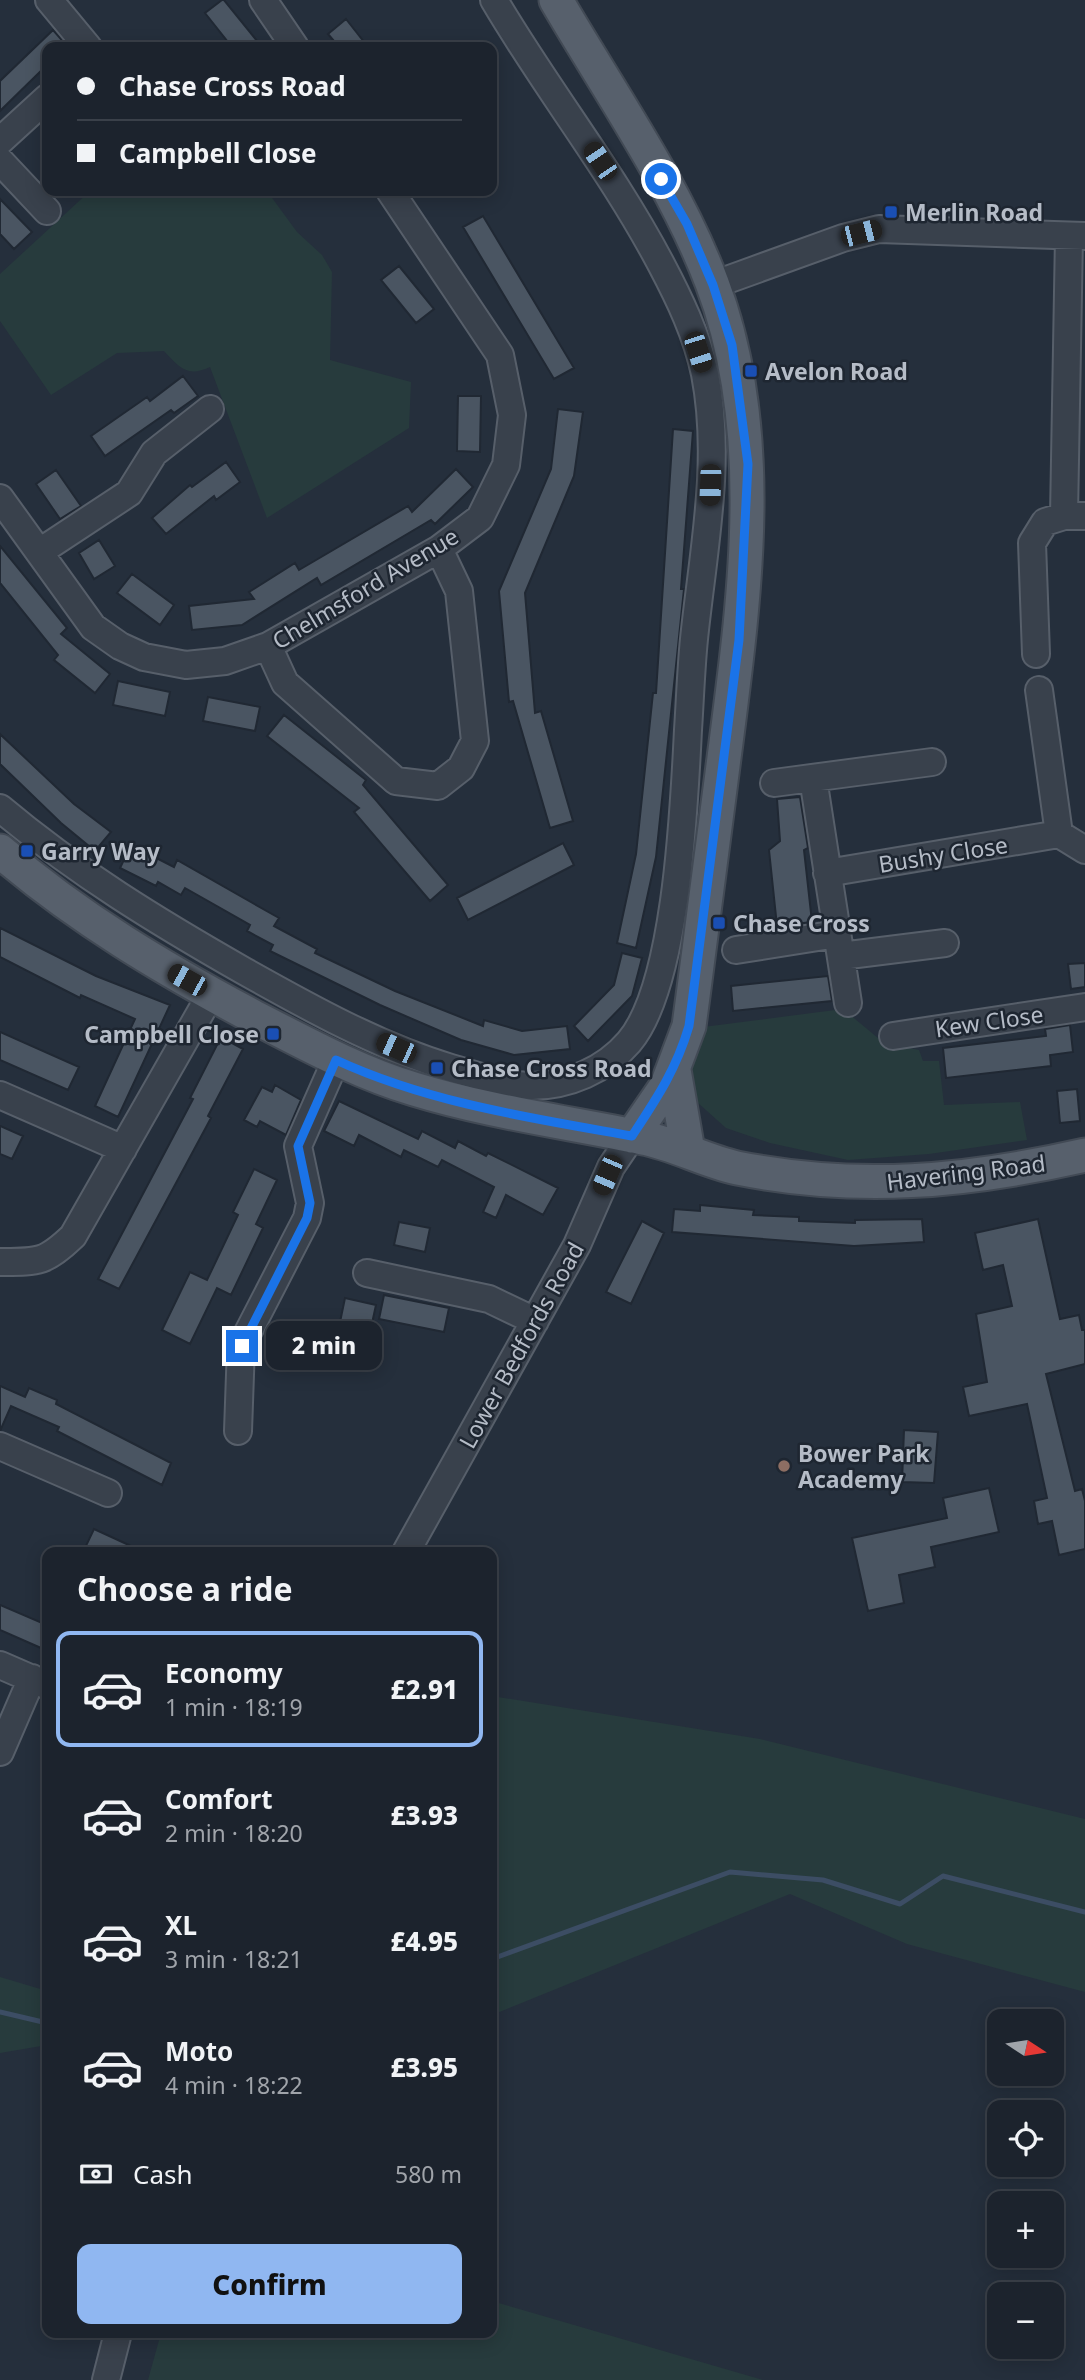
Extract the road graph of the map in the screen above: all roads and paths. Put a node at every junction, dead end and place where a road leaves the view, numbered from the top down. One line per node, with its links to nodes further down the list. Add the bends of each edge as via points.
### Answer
1 (49, 0): 5 (street)
2 (263, 0): 6 (street)
3 (494, 0): 19 (street, via 630,205 684,308 705,374 711,442)
4 (556, 0): 13 (main road, via 687,224)
5 (84, 42)
6 (292, 42)
7 (42, 102): 8 (street)
8 (0, 141)
9 (0, 161): 11 (street)
10 (393, 196): 17 (street, Chelmsford Avenue, via 500,355 512,415 506,465 480,518)
11 (47, 211)
12 (1077, 236): 13 (street, via 879,229); 16 (street)
13 (713, 285): 20 (main road, via 732,345 748,464)
14 (210, 409): 18 (street, via 154,453 129,493)
15 (0, 498): 18 (street, Chelmsford Avenue)
16 (1074, 516): 22 (street, via 1045,522 1032,543)
17 (439, 549): 21 (street, Chelmsford Avenue); 21 (street, via 460,591 475,741 461,768 438,786 396,781 285,683)
18 (41, 551): 21 (street, Chelmsford Avenue, via 93,627 144,657 205,665)
19 (704, 565): 20 (street); 27 (street, via 694,640 681,848 658,983 642,1024 627,1045 580,1077 531,1086 497,1082 420,1058 322,1015 86,877)
20 (742, 569): 40 (main road, via 739,640 689,1026)
21 (268, 646)
22 (1036, 654)
23 (1039, 690): 28 (street)
24 (932, 762): 25 (street)
25 (813, 778): 26 (street); 31 (street)
26 (775, 783)
27 (0, 808)
28 (1059, 834): 29 (street); 31 (street, Bushy Close)
29 (1085, 850)
30 (0, 851): 35 (main road, Havering Road, via 50,894)
31 (827, 873): 33 (street)
32 (946, 943): 33 (street)
33 (839, 945): 34 (street); 36 (street)
34 (736, 950)
35 (211, 994): 39 (main road, Havering Road); 43 (street)
36 (848, 1003)
37 (1085, 1007): 38 (street, Kew Close)
38 (893, 1036)
39 (336, 1060): 42 (main road, Havering Road, via 414,1089 519,1117); 49 (street, via 298,1146 310,1203 307,1218 243,1319)
40 (674, 1070): 42 (main road); 44 (main road)
41 (0, 1094): 43 (street)
42 (632, 1136): 44 (main road, Havering Road); 48 (street, Lower Bedfords Road, via 611,1167 577,1245)
43 (123, 1149): 46 (street, via 74,1236 52,1256 32,1262)
44 (688, 1151): 45 (main road, Havering Road, via 734,1167 783,1176 890,1184 966,1177)
45 (1085, 1155)
46 (0, 1262)
47 (367, 1273): 48 (street, via 489,1299)
48 (536, 1321): 52 (street, Lower Bedfords Road)
49 (233, 1414)
50 (0, 1446): 51 (street)
51 (108, 1493)
52 (410, 1547)
53 (0, 1665): 54 (street)
54 (40, 1682): 55 (street)
55 (0, 1752)
56 (117, 2338): 57 (street)
57 (106, 2380)

